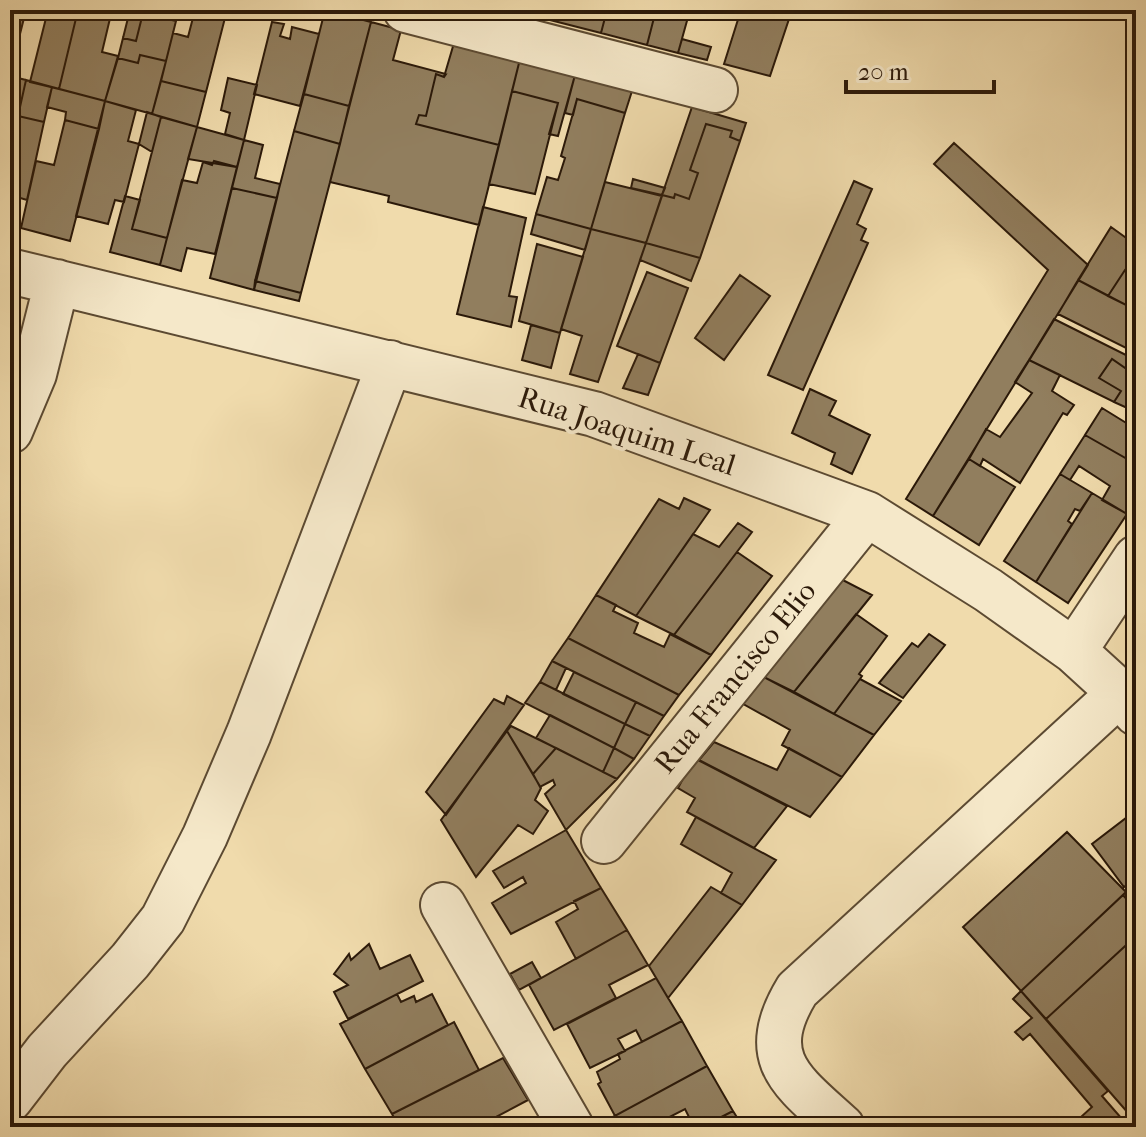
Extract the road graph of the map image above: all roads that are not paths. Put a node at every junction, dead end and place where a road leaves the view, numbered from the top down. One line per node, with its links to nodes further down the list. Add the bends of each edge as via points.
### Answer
1 (406, 10): 2 (street)
2 (715, 90)
3 (10, 271): 4 (street, Rua Joaquim Leal)
4 (57, 282): 5 (street, Rua Joaquim Leal); 6 (street, via 34,374)
5 (390, 363): 7 (street, Rua Joaquim Leal, via 594,414); 13 (street, via 249,733 163,919)
6 (10, 431)
7 (867, 514): 9 (street, Rua Joaquim Leal); 11 (street, Rua Francisco Elio)
8 (1136, 558): 9 (street)
9 (1074, 651): 10 (street, Rua Joaquim Leal)
10 (1128, 703): 15 (street, via 797,990 783,1014 778,1044 790,1078)
11 (604, 841)
12 (443, 905): 14 (street)
13 (10, 1099)
14 (571, 1127)
15 (842, 1127)

